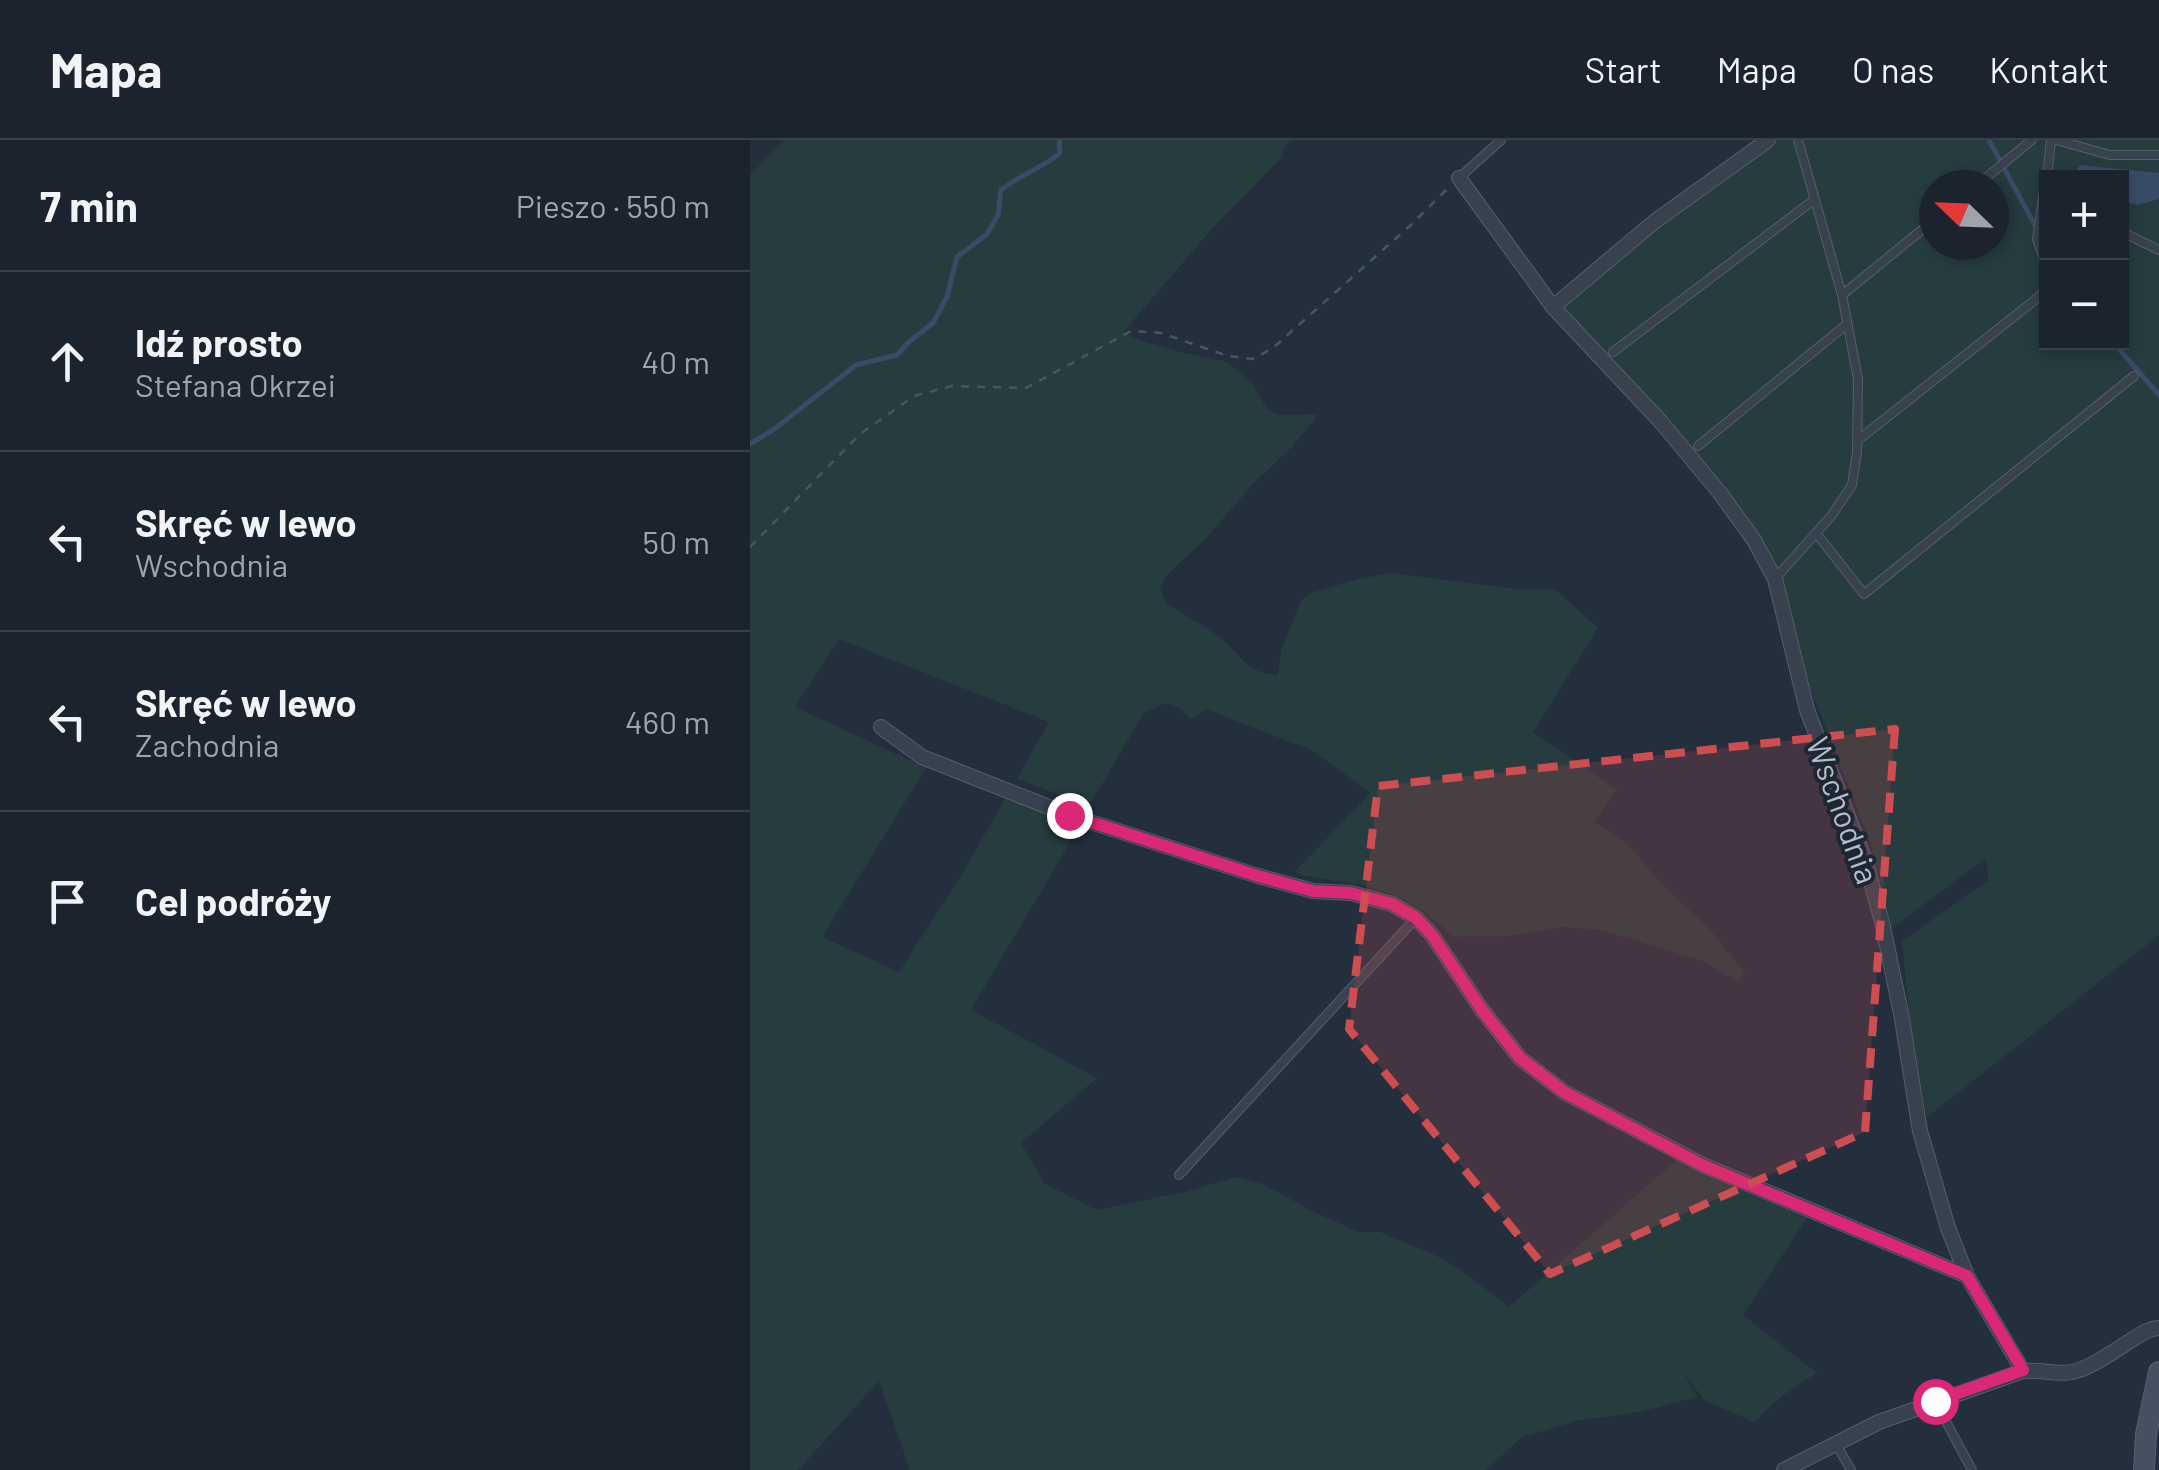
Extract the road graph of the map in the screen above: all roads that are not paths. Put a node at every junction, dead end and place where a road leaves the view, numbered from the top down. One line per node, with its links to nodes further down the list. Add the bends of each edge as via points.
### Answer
1 (1501, 140): 9 (lane)
2 (1768, 140): 16 (street, via 1654,222)
3 (1798, 140): 10 (lane)
4 (2032, 140): 7 (lane)
5 (2054, 140): 6 (lane, via 2110,155); 8 (lane)
6 (2159, 155)
7 (1995, 170)
8 (2048, 170)
9 (1459, 178): 16 (street, Wschodnia)
10 (1814, 199): 14 (lane); 18 (lane)
11 (1919, 232): 14 (lane)
12 (2129, 235): 13 (lane)
13 (2159, 250)
14 (1842, 295): 17 (lane)
15 (2039, 297): 20 (lane)
16 (1554, 307): 23 (street, Wschodnia, via 1720,493)
17 (1847, 324): 20 (lane, via 1858,379); 21 (lane)
18 (1613, 352)
19 (2134, 376): 22 (lane, via 1864,594)
20 (1857, 441): 22 (lane, via 1852,485)
21 (1698, 446)
22 (1816, 533): 23 (lane)
23 (1775, 578): 27 (street, Wschodnia, via 1807,710 1866,862 1902,1013 1920,1130)
24 (882, 727): 25 (street, via 922,757 1069,815 1313,891 1392,904)
25 (1416, 918): 26 (lane); 27 (street, via 1520,1058 1564,1092 1702,1165)
26 (1179, 1176)
27 (1967, 1276): 29 (street, Wschodnia)
28 (2159, 1328): 29 (street, via 2067,1374)
29 (2023, 1370): 31 (street)
30 (2159, 1372): 36 (street)
31 (1935, 1401): 32 (street); 35 (lane)
32 (1836, 1444): 33 (street); 34 (lane)
33 (1784, 1470)
34 (1851, 1470)
35 (1972, 1470)
36 (2144, 1470)

